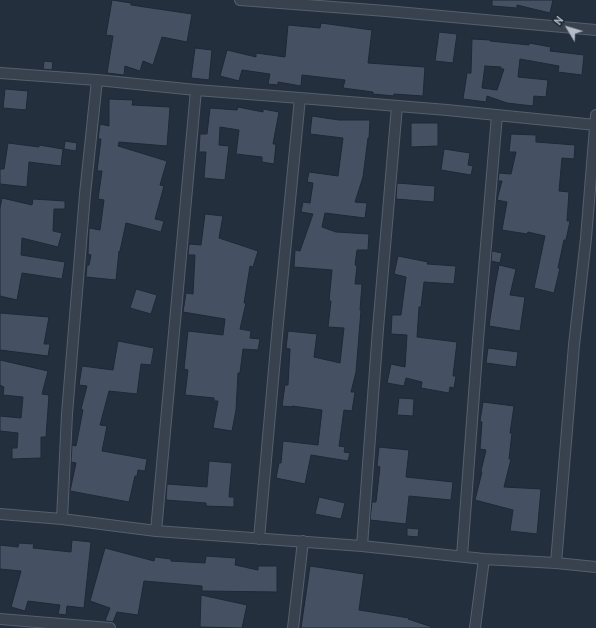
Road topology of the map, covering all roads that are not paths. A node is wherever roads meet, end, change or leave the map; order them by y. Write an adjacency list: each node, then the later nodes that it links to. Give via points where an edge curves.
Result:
1 (240, 0): 2 (street, via 386,10)
2 (596, 30)
3 (0, 73): 4 (street)
4 (97, 80): 5 (street); 11 (street, via 76,296)
5 (196, 90): 6 (street); 12 (street)
6 (300, 98): 7 (street); 13 (street)
7 (397, 106): 8 (street); 15 (street)
8 (497, 115): 9 (street); 16 (street)
9 (596, 122): 18 (street)
10 (0, 514): 11 (street)
11 (62, 519): 12 (street)
12 (156, 531): 13 (street)
13 (259, 539): 14 (street)
14 (303, 542): 15 (street); 22 (street)
15 (362, 546): 16 (street)
16 (462, 556): 17 (street)
17 (484, 559): 18 (street); 23 (street)
18 (556, 563): 19 (street)
19 (596, 567)
20 (0, 619): 21 (street)
21 (110, 628)
22 (293, 628)
23 (475, 628)

